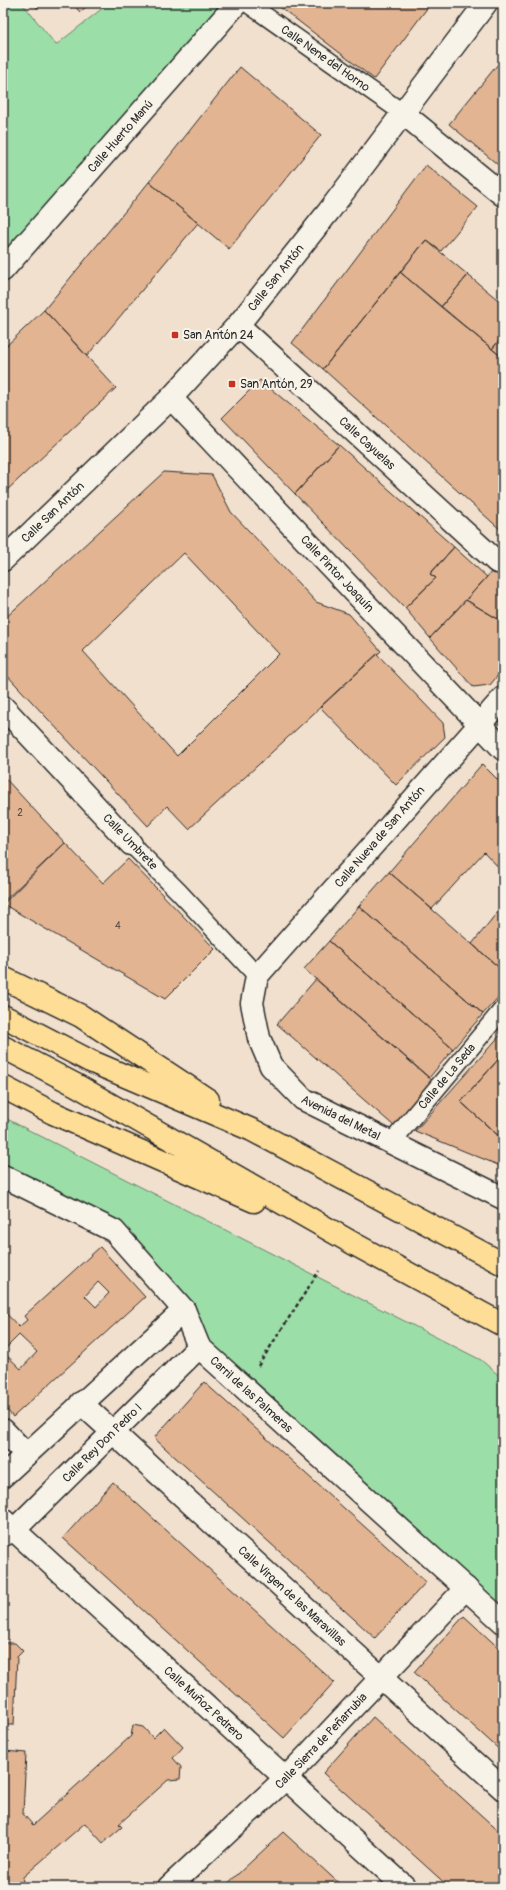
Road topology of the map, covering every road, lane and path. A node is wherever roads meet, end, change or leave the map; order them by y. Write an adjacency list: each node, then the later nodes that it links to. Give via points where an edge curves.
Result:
1 (237, 3): 6 (street, Calle Huerto Manú)
2 (247, 3): 4 (street, Calle Nene del Horno)
3 (486, 3): 4 (street, Calle San Antón)
4 (403, 113): 5 (street); 7 (street, Calle San Antón)
5 (503, 196)
6 (3, 270)
7 (238, 325): 8 (street, Calle San Antón); 10 (street, Calle Cayuelas)
8 (171, 398): 9 (street, Calle San Antón); 13 (street, Calle Pintor Joaquín)
9 (3, 560)
10 (497, 562)
11 (503, 698): 13 (street, Calle Nueva de San Antón)
12 (3, 707): 15 (street, Calle Umbrete)
13 (480, 725): 14 (street, Calle Pintor Joaquín); 16 (street, Calle Nueva de San Antón)
14 (503, 749)
15 (131, 844): 16 (street, Calle Umbrete)
16 (257, 976): 23 (street, Avenida del Metal, via 252,1003 260,1038 271,1066 303,1098)
17 (3, 978): 22 (highway, via 81,1016)
18 (503, 1009): 23 (street, Calle de La Seda)
19 (3, 1016): 22 (highway, via 90,1061)
20 (3, 1047): 26 (highway, via 76,1085)
21 (3, 1087): 26 (highway, via 53,1113)
22 (252, 1130): 27 (highway)
23 (391, 1143): 25 (street, Avenida del Metal)
24 (3, 1176): 29 (street, Carril de las Palmeras, via 114,1231)
25 (503, 1198)
26 (356, 1245): 30 (highway)
27 (503, 1264)
28 (319, 1271): 32 (path)
29 (184, 1310): 31 (street, Carril de las Palmeras); 33 (street)
30 (503, 1325)
31 (199, 1347): 32 (street, Carril de las Palmeras); 35 (street, Calle Rey Don Pedro I)
32 (244, 1387): 39 (street, Carril de las Palmeras)
33 (81, 1403): 35 (street, Calle Virgen de las Maravillas); 36 (street)
34 (3, 1430): 36 (street)
35 (113, 1433): 38 (street, Calle Rey Don Pedro I); 41 (street, Calle Virgen de las Maravillas)
36 (26, 1454): 37 (street)
37 (3, 1476)
38 (7, 1528): 42 (street, Calle Muñoz Pedrero)
39 (466, 1588): 40 (street, Carril de las Palmeras); 41 (street, Calle Sierra de Peñarrubia)
40 (503, 1622)
41 (381, 1678): 42 (street, Calle Sierra de Peñarrubia); 43 (street, Calle Virgen de las Maravillas)
42 (286, 1778): 44 (street, Calle Sierra de Peñarrubia); 45 (street, Calle Muñoz Pedrero)
43 (503, 1789)
44 (169, 1887)
45 (405, 1887)

